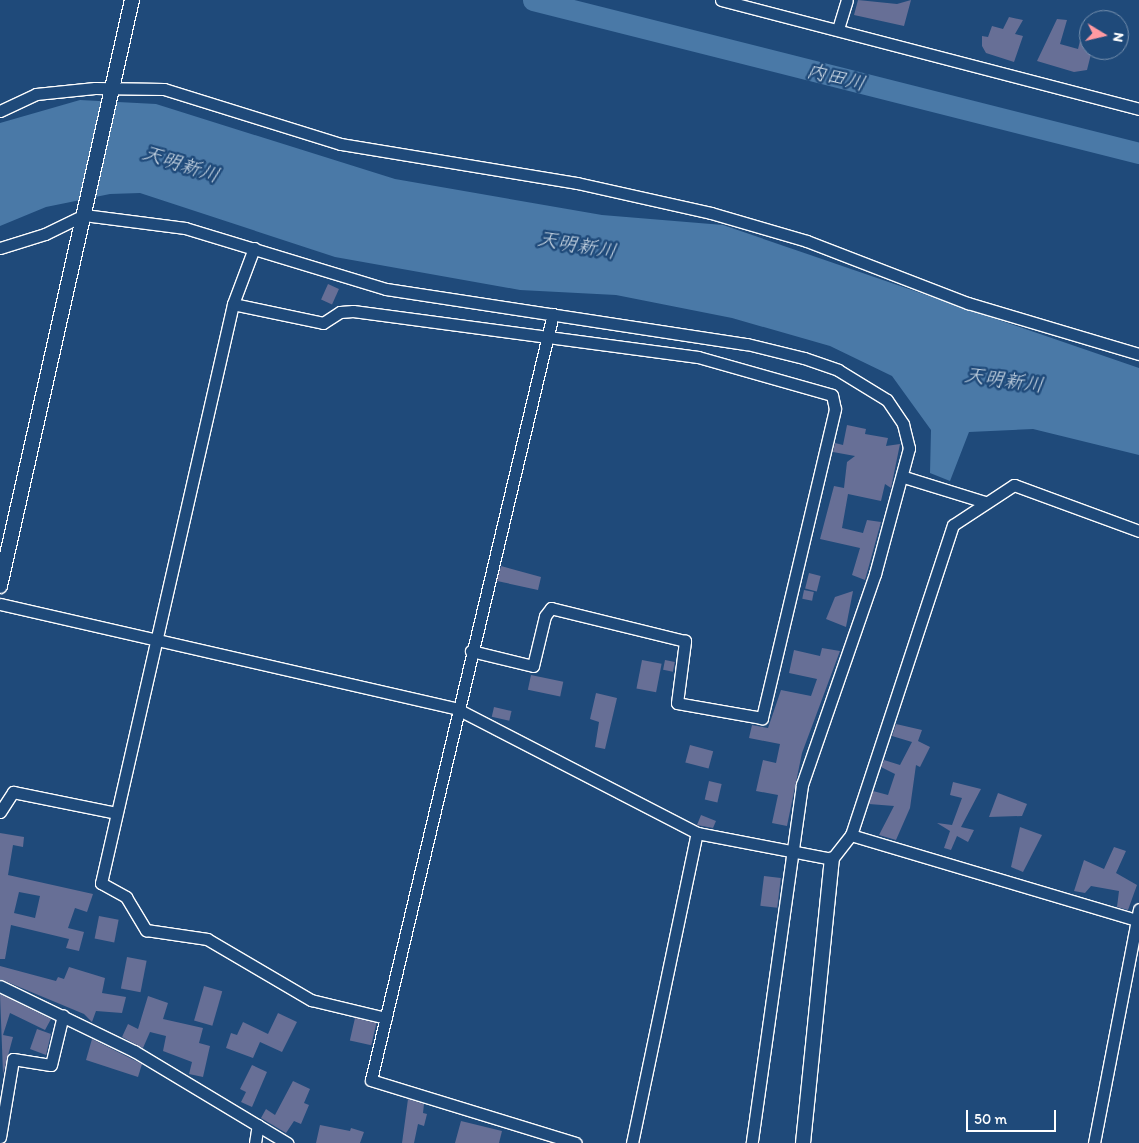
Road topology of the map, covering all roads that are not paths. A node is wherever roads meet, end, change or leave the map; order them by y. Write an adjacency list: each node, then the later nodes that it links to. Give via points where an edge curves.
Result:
1 (132, 0): 5 (street)
2 (721, 0): 4 (street)
3 (847, 0): 4 (street)
4 (838, 28): 6 (street)
5 (113, 87): 7 (street, via 36,94); 8 (street); 14 (street, via 164,89 341,144 577,183 711,213 807,241 968,303)
6 (1139, 109)
7 (0, 111)
8 (84, 215): 9 (street, via 45,234); 10 (street, via 185,228); 18 (street)
9 (0, 248)
10 (254, 248): 11 (street); 12 (street, via 386,289)
11 (233, 304): 13 (street, via 323,323 346,311); 20 (street)
12 (553, 314): 13 (street); 15 (street, via 747,344 838,370 887,400 903,424 909,448)
13 (544, 340): 21 (street); 21 (street, via 698,357 832,395 835,409 764,713 757,719 677,704 685,641 551,608 545,616 533,666)
14 (1139, 354)
15 (904, 477): 16 (street); 27 (street, via 818,747 802,785)
16 (985, 502): 17 (street, via 1007,487 1020,486); 26 (street, via 953,525)
17 (1139, 531)
18 (0, 586)
19 (0, 604): 20 (street)
20 (156, 641): 22 (street); 24 (street)
21 (470, 651): 22 (street)
22 (458, 709): 25 (street); 32 (street)
23 (0, 812): 24 (street, via 16,792)
24 (116, 813): 32 (street, via 100,883 126,897 141,927 206,939 311,1000)
25 (698, 833): 27 (street); 38 (street)
26 (852, 835): 28 (street); 29 (street)
27 (793, 854): 28 (street); 39 (street)
28 (832, 859): 40 (street)
29 (1138, 917): 41 (street)
30 (0, 986): 31 (street)
31 (63, 1015): 33 (street); 34 (street, via 51,1065 13,1060)
32 (386, 1018): 37 (street, via 371,1080)
33 (258, 1125): 35 (street); 36 (street)
34 (0, 1138)
35 (255, 1143)
36 (287, 1143)
37 (576, 1143)
38 (632, 1143)
39 (752, 1143)
40 (803, 1143)
41 (1094, 1143)

